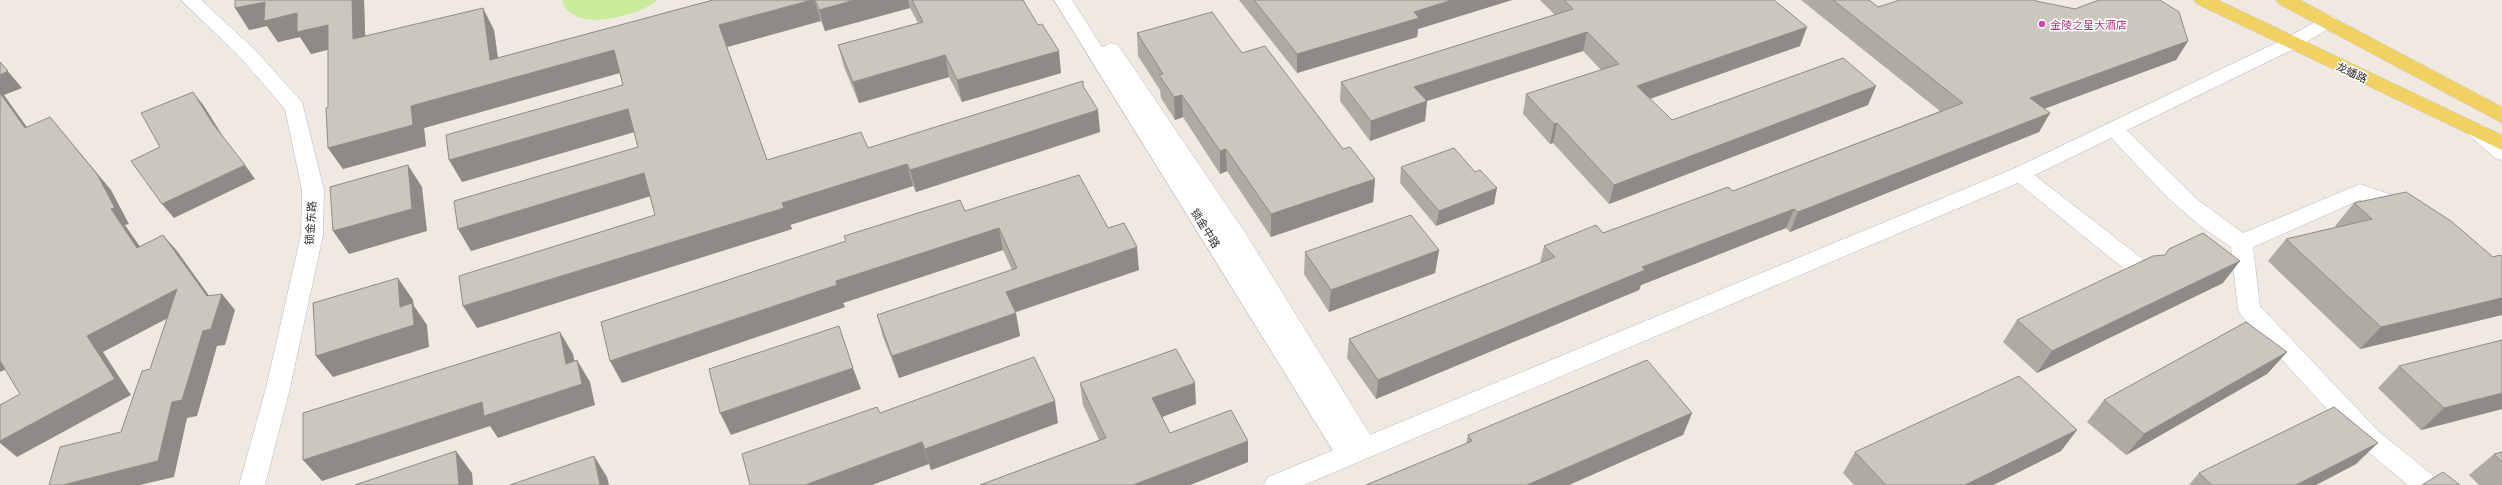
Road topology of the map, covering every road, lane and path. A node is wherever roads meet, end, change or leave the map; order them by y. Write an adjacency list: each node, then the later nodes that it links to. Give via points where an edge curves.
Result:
1 (190, 0): 18 (street, 锁金东路, via 248,54 295,107 313,190 312,235 278,388)
2 (1063, 0): 17 (street, 锁金中路)
3 (1078, 0): 17 (street, 锁金中路, via 1238,240)
4 (2203, 0): 7 (main road, 龙蟠路)
5 (2285, 0): 6 (main road)
6 (2328, 21): 7 (street); 8 (main road)
7 (2291, 43): 9 (street); 10 (main road, 龙蟠路)
8 (2498, 113)
9 (2113, 129): 13 (street); 15 (street, via 2152,169 2218,229)
10 (2476, 130): 11 (main road, 龙蟠路); 12 (street)
11 (2502, 143)
12 (2502, 153)
13 (2020, 174): 16 (street); 17 (street)
14 (2420, 224): 15 (street, via 2389,203 2360,192)
15 (2242, 243): 20 (street, via 2249,309 2369,438)
16 (2141, 270)
17 (1357, 452): 19 (street)
18 (252, 485)
19 (1277, 485)
20 (2426, 485)

